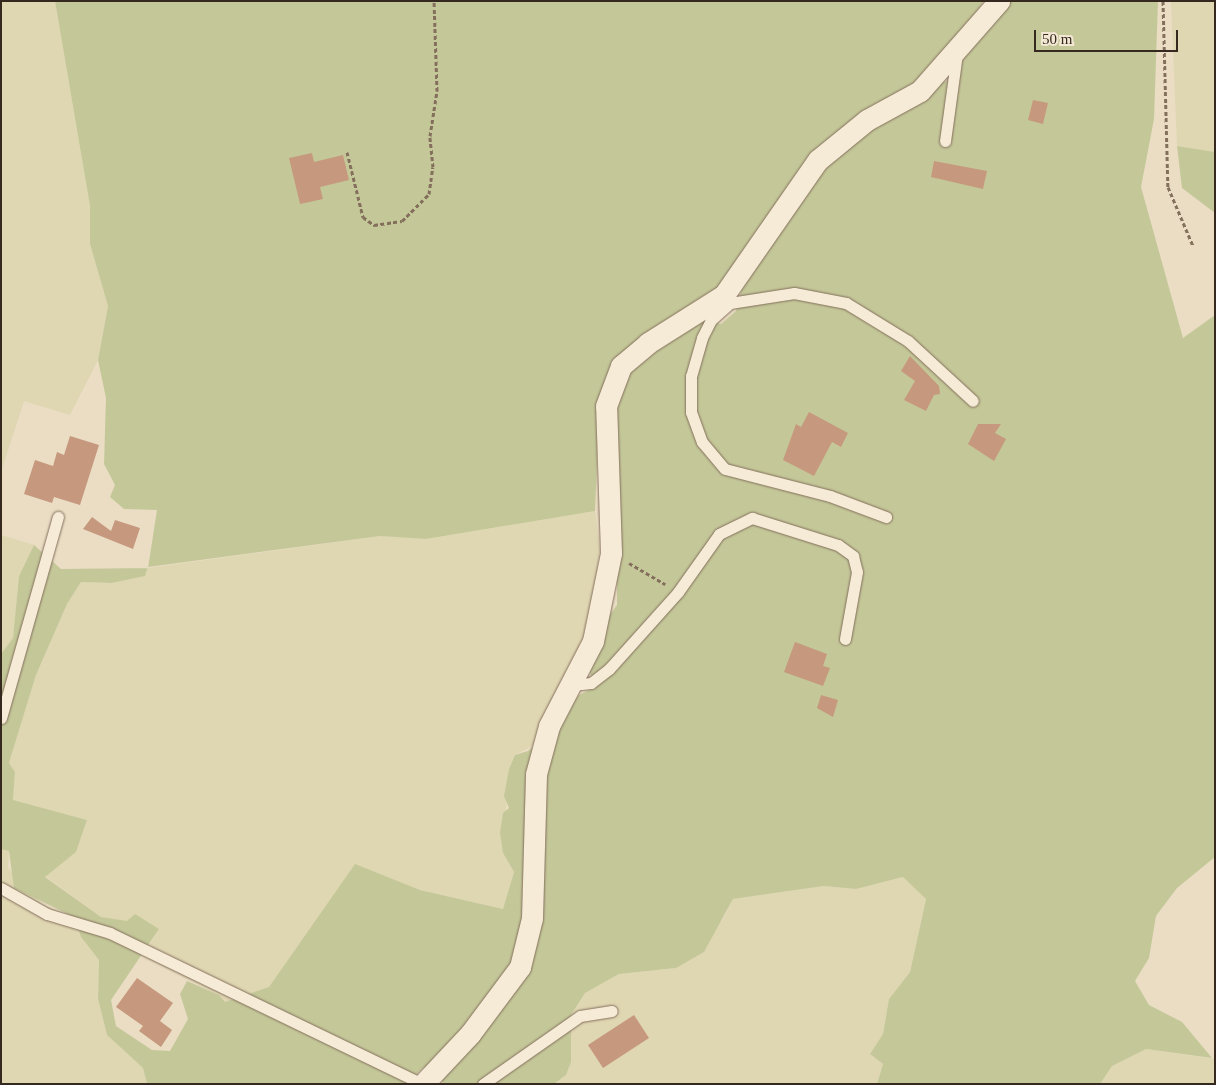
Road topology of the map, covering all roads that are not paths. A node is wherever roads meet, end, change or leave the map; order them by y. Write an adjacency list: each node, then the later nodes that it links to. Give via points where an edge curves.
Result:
1 (999, 1): 2 (street)
2 (958, 51): 3 (lane); 4 (street, via 920,91 867,120 818,160)
3 (945, 141)
4 (727, 300): 5 (lane, via 794,293 846,303 908,341); 7 (lane, via 711,320 691,376 691,412 702,442 725,469 830,496); 9 (street, via 648,343 621,366 606,406 611,553 593,641)
5 (973, 401)
6 (58, 517): 10 (lane)
7 (886, 517)
8 (845, 639): 9 (lane, via 857,572 853,556 838,545 772,522 736,522 719,534 678,592 609,669 591,683)
9 (572, 685): 13 (street, via 549,726 536,774 532,918 520,967 470,1034)
10 (1, 718)
11 (1, 888): 13 (lane, via 47,914 110,932)
12 (612, 1010): 14 (lane, via 580,1016)
13 (422, 1084)
14 (483, 1084)

